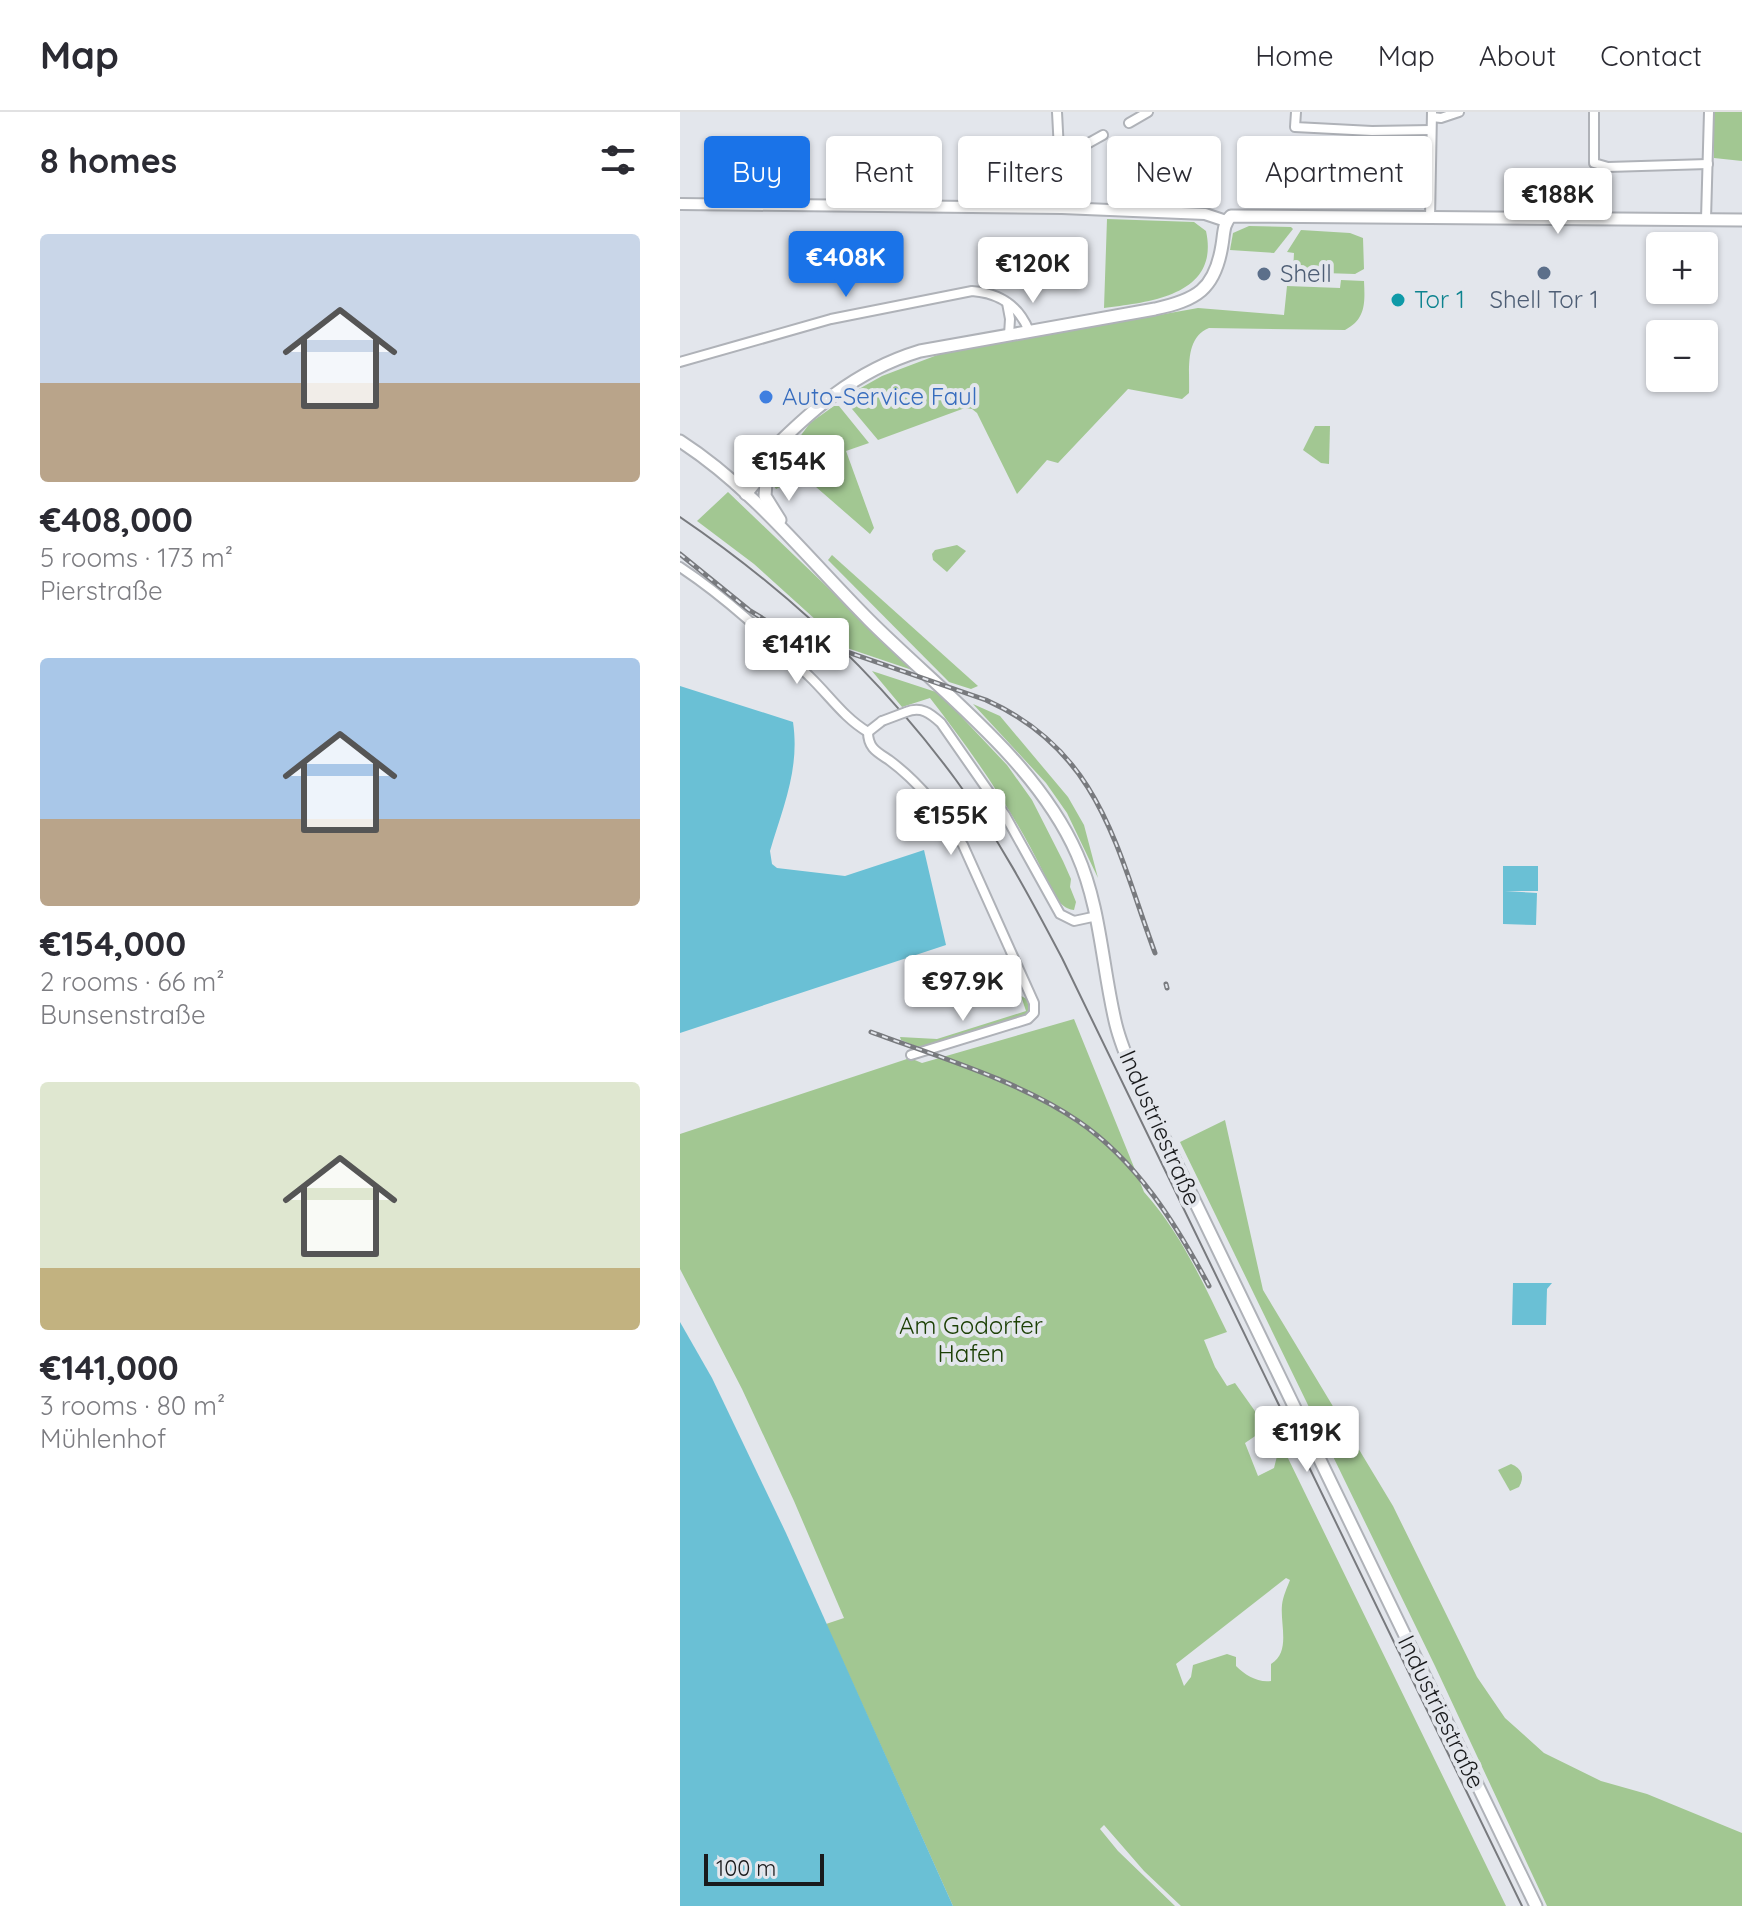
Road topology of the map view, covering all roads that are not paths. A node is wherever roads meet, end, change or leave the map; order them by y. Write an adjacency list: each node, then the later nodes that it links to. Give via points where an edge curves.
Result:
1 (1057, 112): 11 (street)
2 (1148, 112): 8 (street)
3 (1296, 112): 9 (street, via 1295,127)
4 (1459, 112): 7 (street, via 1441,118)
5 (1594, 112): 13 (street, via 1594,163)
6 (1709, 112): 13 (street)
7 (1432, 114): 9 (street)
8 (1129, 123)
9 (1431, 130): 17 (street)
10 (1103, 135): 12 (street)
11 (1059, 136)
12 (1091, 142)
13 (1708, 164): 18 (street)
14 (680, 204): 15 (street)
15 (958, 207)
16 (1062, 208): 20 (street, via 1205,214)
17 (1430, 219): 18 (main road); 20 (main road, via 1239,215)
18 (1706, 219): 19 (main road)
19 (1742, 220)
20 (1226, 221): 22 (main road, via 1215,272 1185,303)
21 (1007, 302): 22 (street); 23 (street); 24 (street, via 972,291 890,306)
22 (1029, 331): 23 (main road)
23 (1009, 335): 25 (main road, via 891,360 833,394)
24 (680, 362)
25 (793, 432): 27 (main road); 28 (main road)
26 (680, 441): 28 (main road, Industriestraße)
27 (767, 468): 29 (main road); 30 (main road, via 766,502)
28 (736, 484): 29 (main road, Industriestraße)
29 (746, 494): 30 (main road, Industriestraße)
30 (793, 541): 33 (main road, Industriestraße, via 1037,787 1076,851)
31 (680, 567): 32 (street, via 768,638)
32 (868, 732): 33 (street, bridge, via 906,712 927,711 1005,815 1060,914 1074,921); 34 (street, via 873,749 930,796 951,825 1035,1008 1020,1022)
33 (1097, 916): 35 (main road, Industriestraße, via 1116,1026 1137,1082)
34 (911, 1055)
35 (1536, 1906)

